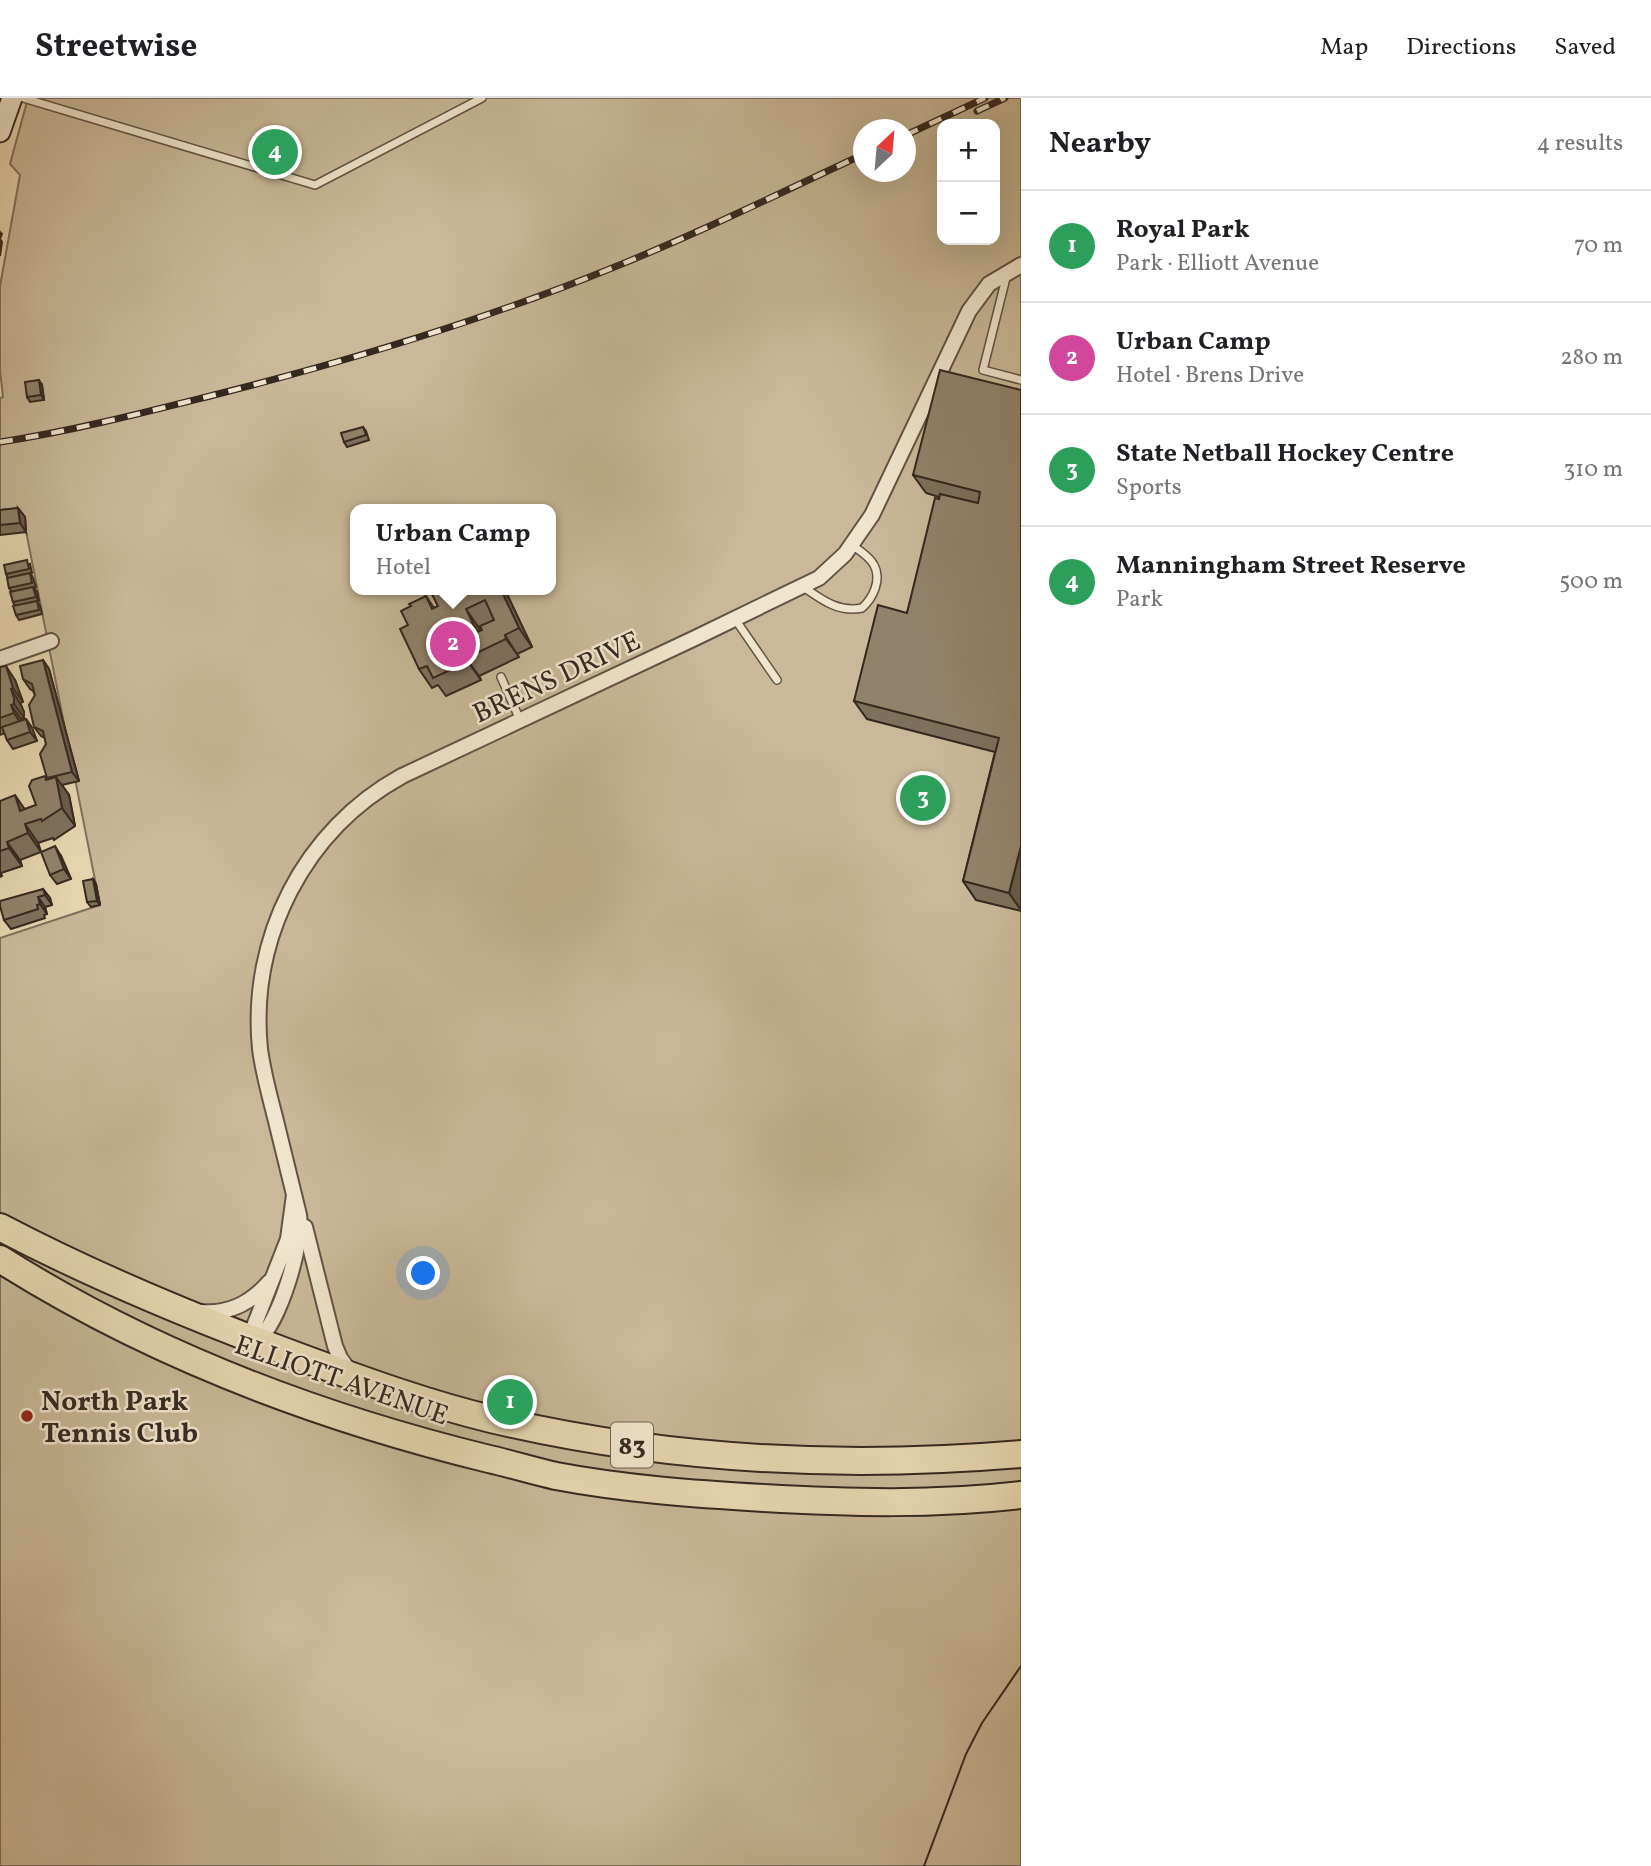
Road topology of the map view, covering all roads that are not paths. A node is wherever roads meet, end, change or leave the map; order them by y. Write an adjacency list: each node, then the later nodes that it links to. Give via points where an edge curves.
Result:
1 (12, 98): 4 (street)
2 (23, 98): 3 (lane, via 315,185)
3 (482, 98)
4 (0, 132)
5 (1021, 265): 6 (street, BRENS DRIVE)
6 (1007, 273): 7 (lane, via 983,370); 8 (street, BRENS DRIVE, via 989,284 969,311 900,460)
7 (1021, 380)
8 (852, 544): 9 (street, BRENS DRIVE, via 819,578); 9 (lane, via 874,564 878,579 862,608 831,605)
9 (802, 586): 10 (street, BRENS DRIVE)
10 (735, 618): 14 (lane); 15 (street, BRENS DRIVE)
11 (51, 641): 12 (street)
12 (0, 659)
13 (502, 677): 15 (lane)
14 (777, 680)
15 (520, 720): 16 (street, BRENS DRIVE, via 402,776 360,804 312,856 281,910 263,972 260,1045)
16 (295, 1199): 19 (street, BRENS DRIVE, via 288,1239); 21 (street, BRENS DRIVE, via 301,1228 297,1253 267,1331); 22 (street, via 335,1346)
17 (0, 1227): 20 (highway, ELLIOTT AVENUE / 83)
18 (0, 1259): 23 (highway, ELLIOTT AVENUE / 83, via 132,1334)
19 (275, 1273): 20 (street, via 250,1300 221,1312 192,1311); 21 (street, BRENS DRIVE, via 254,1326)
20 (144, 1294): 21 (highway, ELLIOTT AVENUE / 83)
21 (257, 1341): 22 (highway, ELLIOTT AVENUE / 83); 23 (highway)
22 (355, 1377): 24 (highway, ELLIOTT AVENUE / 83, via 490,1419 654,1448 819,1461 935,1461)
23 (239, 1380): 25 (highway, ELLIOTT AVENUE / 83, via 408,1439 556,1476 622,1486 821,1502)
24 (1021, 1454)
25 (1021, 1495)

